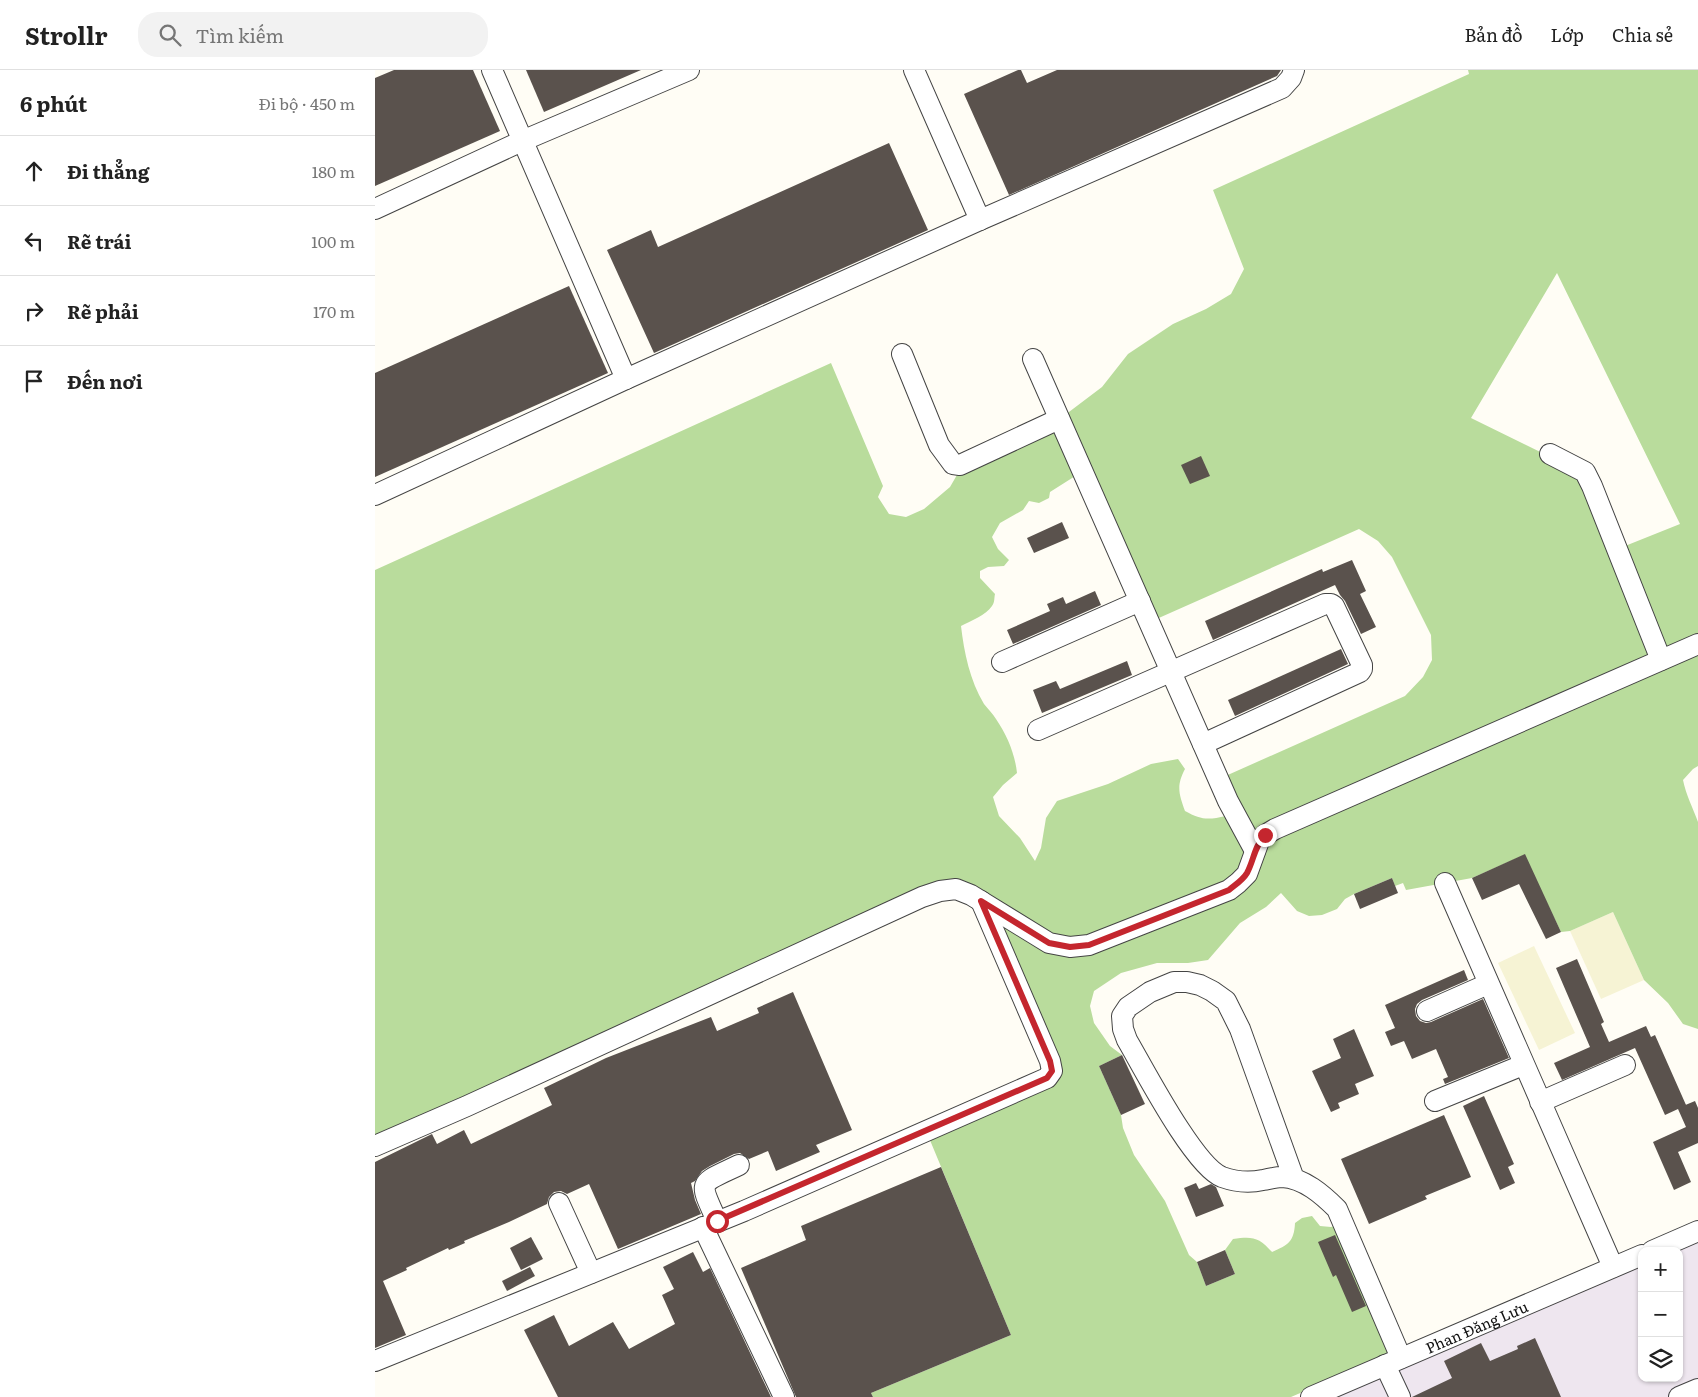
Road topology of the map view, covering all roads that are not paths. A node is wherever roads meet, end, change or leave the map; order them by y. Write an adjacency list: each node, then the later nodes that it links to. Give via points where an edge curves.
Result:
1 (492, 70): 5 (street)
2 (689, 70): 5 (street)
3 (914, 70): 7 (street)
4 (1294, 70): 7 (street, via 1282,88)
5 (522, 141): 6 (street); 10 (street)
6 (375, 208)
7 (980, 220): 10 (street)
8 (902, 354): 11 (street, via 939,445 953,464 960,465)
9 (1033, 359): 11 (street)
10 (626, 379): 13 (street)
11 (1059, 419): 14 (street)
12 (1550, 454): 16 (street, via 1585,472)
13 (375, 495)
14 (1140, 601): 17 (street); 18 (street)
15 (1698, 644): 16 (street)
16 (1661, 660): 21 (street, via 1275,829 1265,835)
17 (1002, 662)
18 (1171, 671): 19 (street); 20 (street); 20 (street, via 1325,604 1334,606 1361,665 1360,672)
19 (1038, 730)
20 (1203, 744): 21 (street, via 1238,822)
21 (1255, 851): 23 (street, via 1247,874 1229,890 1089,945 1070,947 1049,943)
22 (1445, 883): 24 (street)
23 (981, 901): 30 (street, via 956,889 922,897); 34 (street, via 1050,1061 1052,1071 1047,1078)
24 (1489, 984): 25 (street); 26 (street)
25 (1427, 1011)
26 (1523, 1065): 28 (street); 29 (street)
27 (1625, 1065): 29 (street)
28 (1435, 1101)
29 (1540, 1102): 38 (street)
30 (375, 1146)
31 (739, 1165): 34 (street, via 705,1184 703,1191)
32 (1293, 1179): 32 (street, via 1234,1181 1220,1176 1203,1162 1171,1116 1127,1040 1122,1016 1128,1007 1150,992 1174,982 1200,986 1225,1001 1240,1029); 41 (street, via 1323,1195 1337,1209)
33 (559, 1203): 39 (street)
34 (710, 1224): 39 (street); 43 (street)
35 (1698, 1231): 36 (street)
36 (1661, 1247)
37 (1638, 1257): 38 (street, Phan Đăng Lưu)
38 (1613, 1268): 41 (street, Phan Đăng Lưu)
39 (591, 1273): 40 (street)
40 (375, 1361)
41 (1393, 1361): 44 (street, Phan Đăng Lưu); 45 (street)
42 (1698, 1389): 46 (street)
43 (784, 1397)
44 (1311, 1397)
45 (1400, 1397)
46 (1679, 1397)

